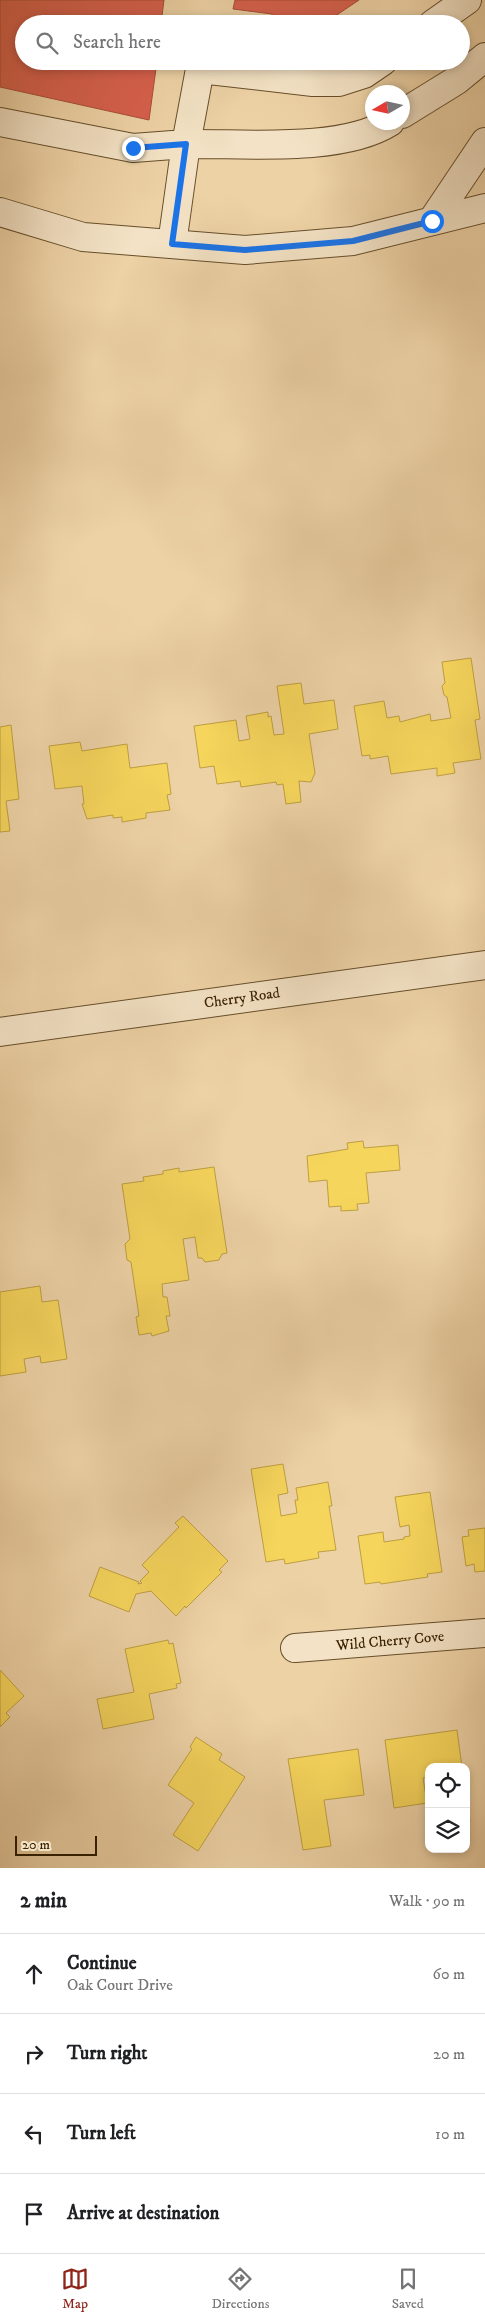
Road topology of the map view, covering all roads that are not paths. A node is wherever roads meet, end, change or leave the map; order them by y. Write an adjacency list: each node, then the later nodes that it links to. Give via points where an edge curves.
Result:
1 (467, 0): 2 (street)
2 (446, 15)
3 (485, 57): 4 (street)
4 (470, 69)
5 (200, 70): 13 (street)
6 (209, 70): 7 (street, via 339,82)
7 (370, 70)
8 (469, 70): 9 (street)
9 (410, 109)
10 (0, 122): 13 (street, via 133,148)
11 (377, 130): 13 (street, via 324,143)
12 (485, 142): 16 (street)
13 (186, 144): 17 (street)
14 (485, 208): 16 (street)
15 (0, 212): 17 (street, via 83,238)
16 (432, 221): 17 (street, via 353,241 245,250)
17 (172, 244)
18 (485, 965): 19 (street, Cherry Road)
19 (0, 1032)
20 (485, 1633): 21 (street, Wild Cherry Cove)
21 (295, 1648)

